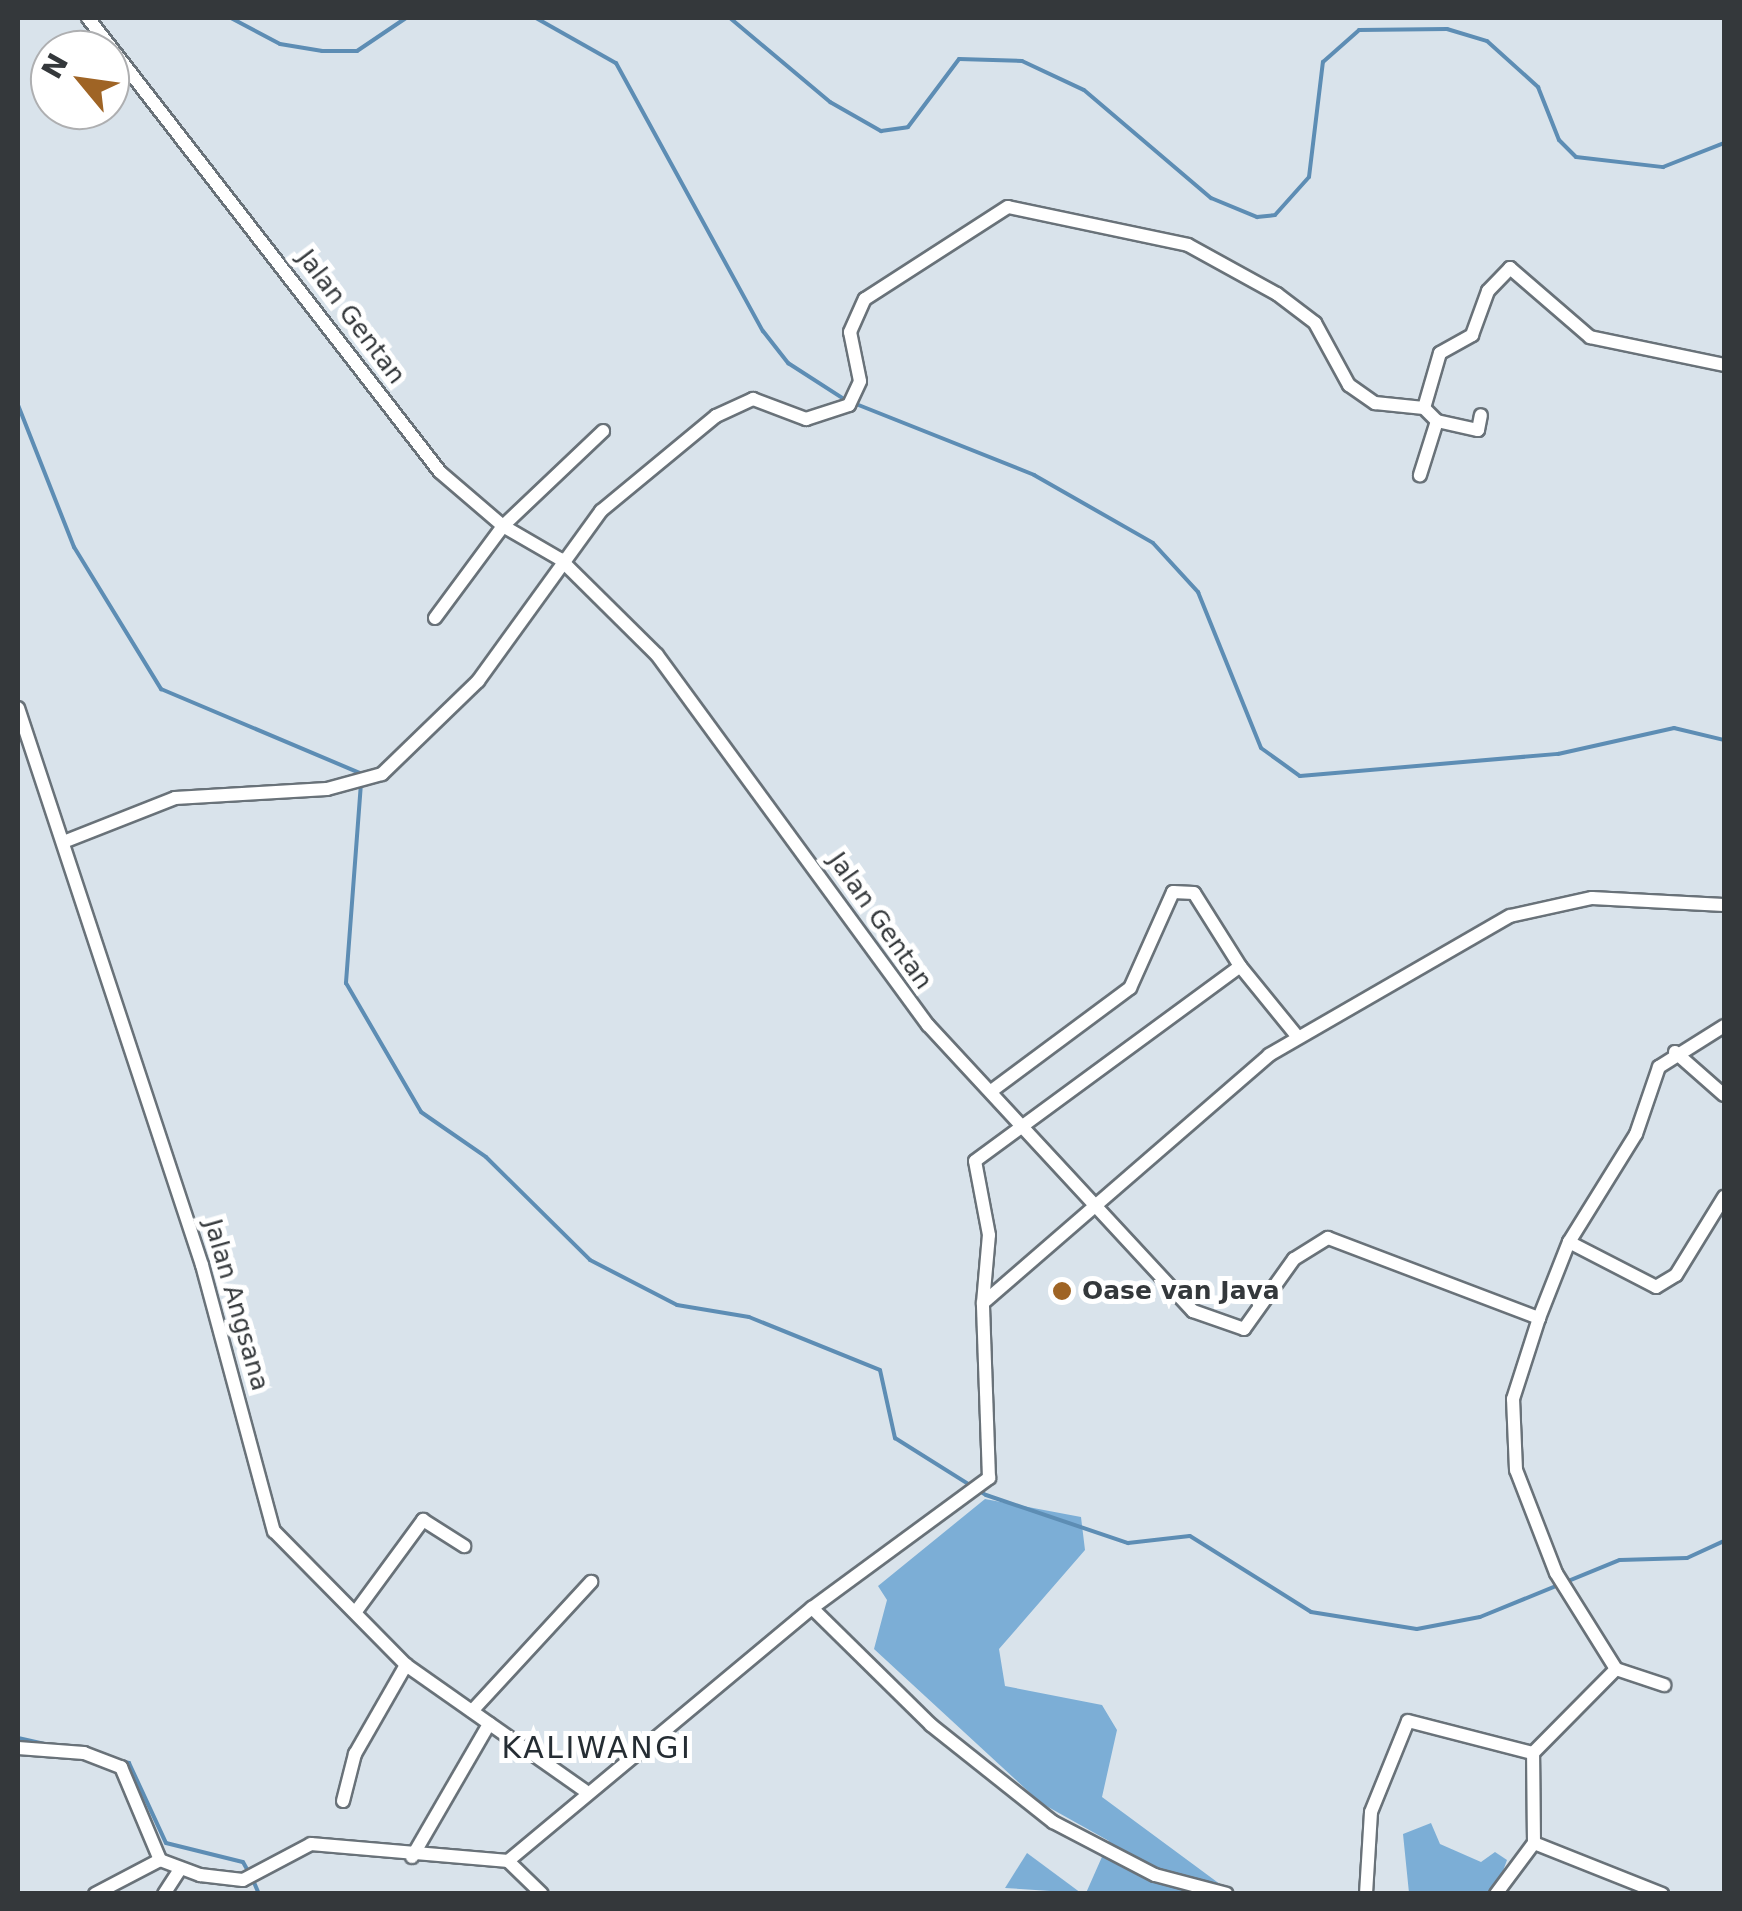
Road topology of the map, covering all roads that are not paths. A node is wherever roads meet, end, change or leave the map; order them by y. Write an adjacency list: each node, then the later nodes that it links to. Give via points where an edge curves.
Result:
1 (88, 18): 8 (street, Jalan Gentan, via 440,472)
2 (1724, 365): 3 (street, via 1590,336 1510,268 1488,291 1472,335 1440,353)
3 (1424, 408): 5 (street); 9 (street, via 1375,404 1348,385 1316,322 1216,258 1018,206 865,299 850,332 853,399 806,420 754,399 716,416 601,511)
4 (1481, 415): 5 (street, via 1478,430)
5 (1437, 421): 7 (street)
6 (603, 431): 8 (street)
7 (1420, 475)
8 (503, 526): 9 (street, Jalan Gentan); 10 (street)
9 (560, 559): 12 (street, via 478,682 414,752 362,782 175,798); 18 (street, Jalan Gentan, via 657,654 752,774 871,952)
10 (435, 618)
11 (18, 708): 12 (street, Jalan Angsana)
12 (66, 841): 29 (street, Jalan Angsana, via 202,1265 274,1532)
13 (1724, 905): 16 (street, via 1592,898 1510,916)
14 (1240, 966): 16 (street); 18 (street, via 1194,894 1173,892 1130,988); 20 (street)
15 (1724, 1026): 17 (street)
16 (1296, 1034): 22 (street)
17 (1675, 1052): 19 (street); 23 (street, via 1651,1078 1636,1134)
18 (994, 1089): 20 (street, Jalan Gentan)
19 (1724, 1096)
20 (1023, 1124): 22 (street, Jalan Gentan); 24 (street, via 971,1171 989,1235)
21 (1724, 1197): 23 (street, via 1676,1275 1656,1287)
22 (1089, 1208): 24 (street); 25 (street, Jalan Gentan, via 1193,1311 1228,1329 1263,1312 1294,1259 1328,1238)
23 (1569, 1242): 25 (street)
24 (983, 1303): 28 (street, via 979,1352 995,1468 971,1497)
25 (1539, 1318): 31 (street, via 1509,1435 1556,1572)
26 (464, 1546): 29 (street, via 423,1520)
27 (591, 1582): 33 (street)
28 (812, 1608): 37 (street); 47 (street, via 931,1725 1053,1822 1155,1874)
29 (357, 1610): 30 (street, Jalan Angsana)
30 (406, 1665): 33 (street, Jalan Angsana); 38 (street, via 355,1754)
31 (1616, 1669): 32 (street); 36 (street)
32 (1664, 1685)
33 (472, 1711): 34 (street, Jalan Angsana)
34 (489, 1724): 37 (street, Jalan Angsana); 40 (street)
35 (18, 1748): 41 (street, via 121,1767)
36 (1532, 1753): 39 (street); 48 (street, via 1408,1720 1371,1812)
37 (584, 1790): 42 (street)
38 (343, 1802)
39 (1534, 1844): 49 (street); 50 (street)
40 (412, 1857): 42 (street); 43 (street, via 311,1844 243,1880)
41 (160, 1860): 43 (street); 44 (street)
42 (508, 1861): 46 (street)
43 (180, 1869): 45 (street)
44 (95, 1894)
45 (164, 1894)
46 (542, 1894)
47 (1228, 1894)
48 (1366, 1894)
49 (1496, 1894)
50 (1662, 1894)

